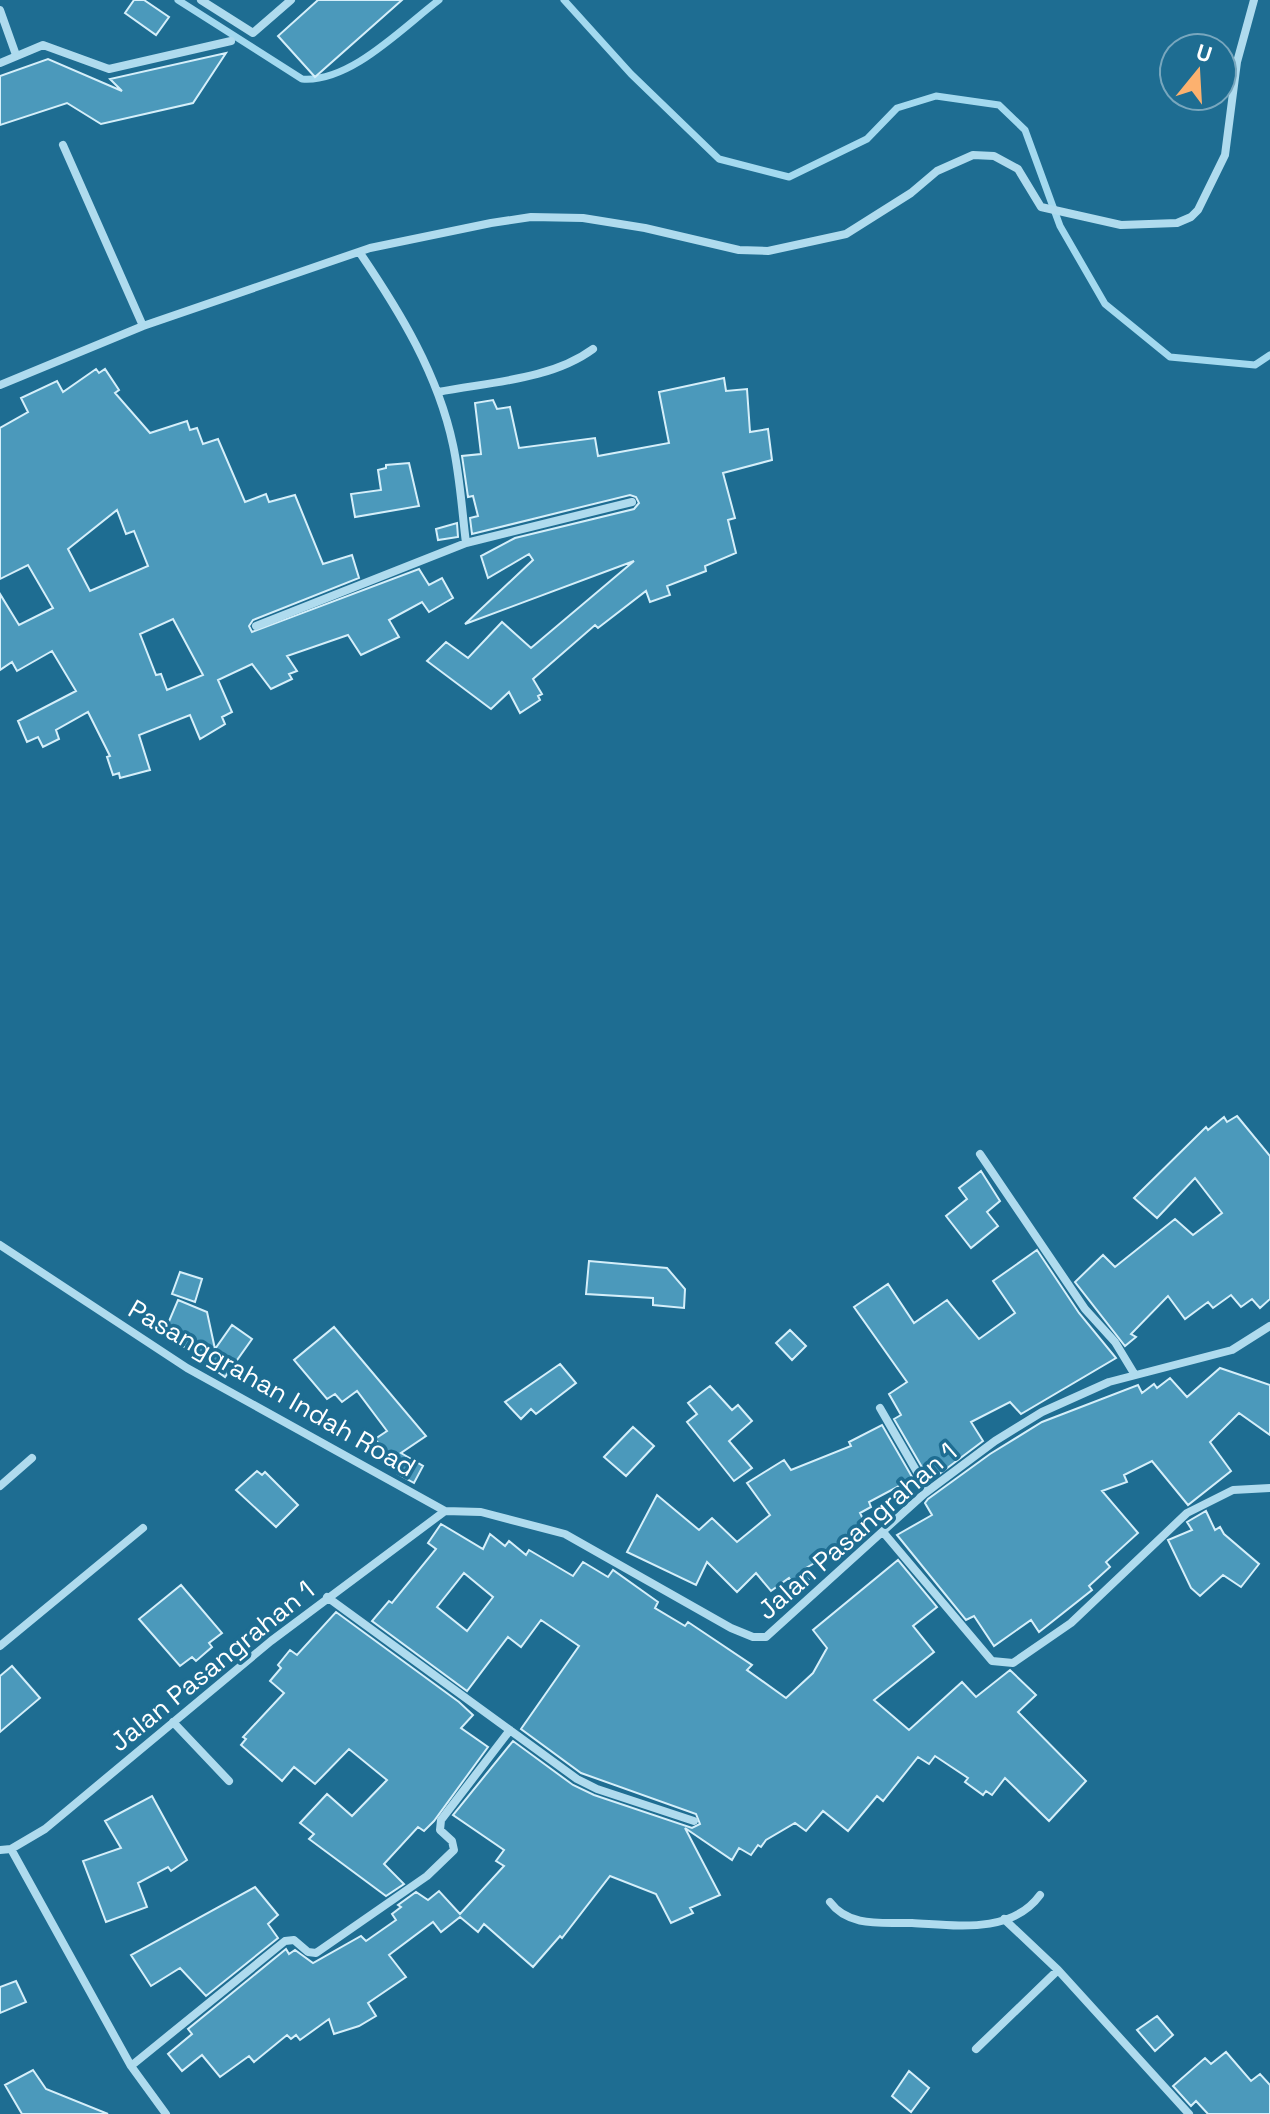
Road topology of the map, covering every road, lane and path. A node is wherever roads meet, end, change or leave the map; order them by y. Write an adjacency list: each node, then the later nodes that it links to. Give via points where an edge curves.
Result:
1 (201, 0): 2 (street, via 253,33)
2 (291, 0)
3 (1254, 0): 9 (street, via 1237,62 1225,155 1198,210 1177,223 1121,225 1041,207 1018,169 994,156 973,155 937,171 846,234 789,248 739,250 583,218 531,217)
4 (0, 10): 6 (street)
5 (231, 41): 6 (street, via 109,69 43,45)
6 (16, 55): 7 (street)
7 (0, 63)
8 (63, 145): 10 (street)
9 (360, 253): 10 (street); 13 (street, via 390,298)
10 (143, 326): 12 (street)
11 (593, 349): 13 (street, via 574,363 544,372)
12 (0, 385)
13 (438, 392): 15 (street, via 454,447)
14 (632, 502): 15 (street)
15 (466, 543): 16 (street)
16 (256, 626)
17 (980, 1154): 20 (street)
18 (0, 1245): 26 (street, Pasanggrahan Indah Road, via 187,1368)
19 (1270, 1326): 20 (street, Jalan Pasangrahan 1, via 1232,1350)
20 (1135, 1375): 25 (street, Jalan Pasangrahan 1, via 1042,1412)
21 (880, 1408): 25 (street)
22 (32, 1458): 23 (street)
23 (0, 1486)
24 (1270, 1488): 28 (street, via 1233,1490 1187,1513 1071,1623 1005,1665 992,1661)
25 (928, 1491): 28 (street, Jalan Pasangrahan 1)
26 (445, 1511): 28 (street, Jalan Pasangrahan 1, via 481,1512 565,1534 731,1628 759,1638 775,1631); 29 (street, Jalan Pasangrahan 1)
27 (143, 1528): 30 (street)
28 (883, 1532)
29 (327, 1597): 31 (street, Jalan Pasangrahan 1); 32 (street)
30 (0, 1646)
31 (173, 1722): 33 (street); 35 (street, Jalan Pasangrahan 1, via 45,1829)
32 (510, 1730): 34 (street, via 597,1789); 42 (street, via 441,1820 440,1830 454,1846 443,1862 316,1953 294,1940 285,1941)
33 (229, 1781)
34 (694, 1821)
35 (11, 1849): 36 (street); 42 (street)
36 (0, 1850)
37 (1040, 1895): 39 (street, via 1028,1908)
38 (830, 1902): 39 (street, via 852,1919 878,1923 955,1928)
39 (1004, 1919): 40 (street)
40 (1058, 1970): 41 (street); 44 (street)
41 (976, 2049)
42 (131, 2066): 43 (street)
43 (166, 2114)
44 (1189, 2114)

